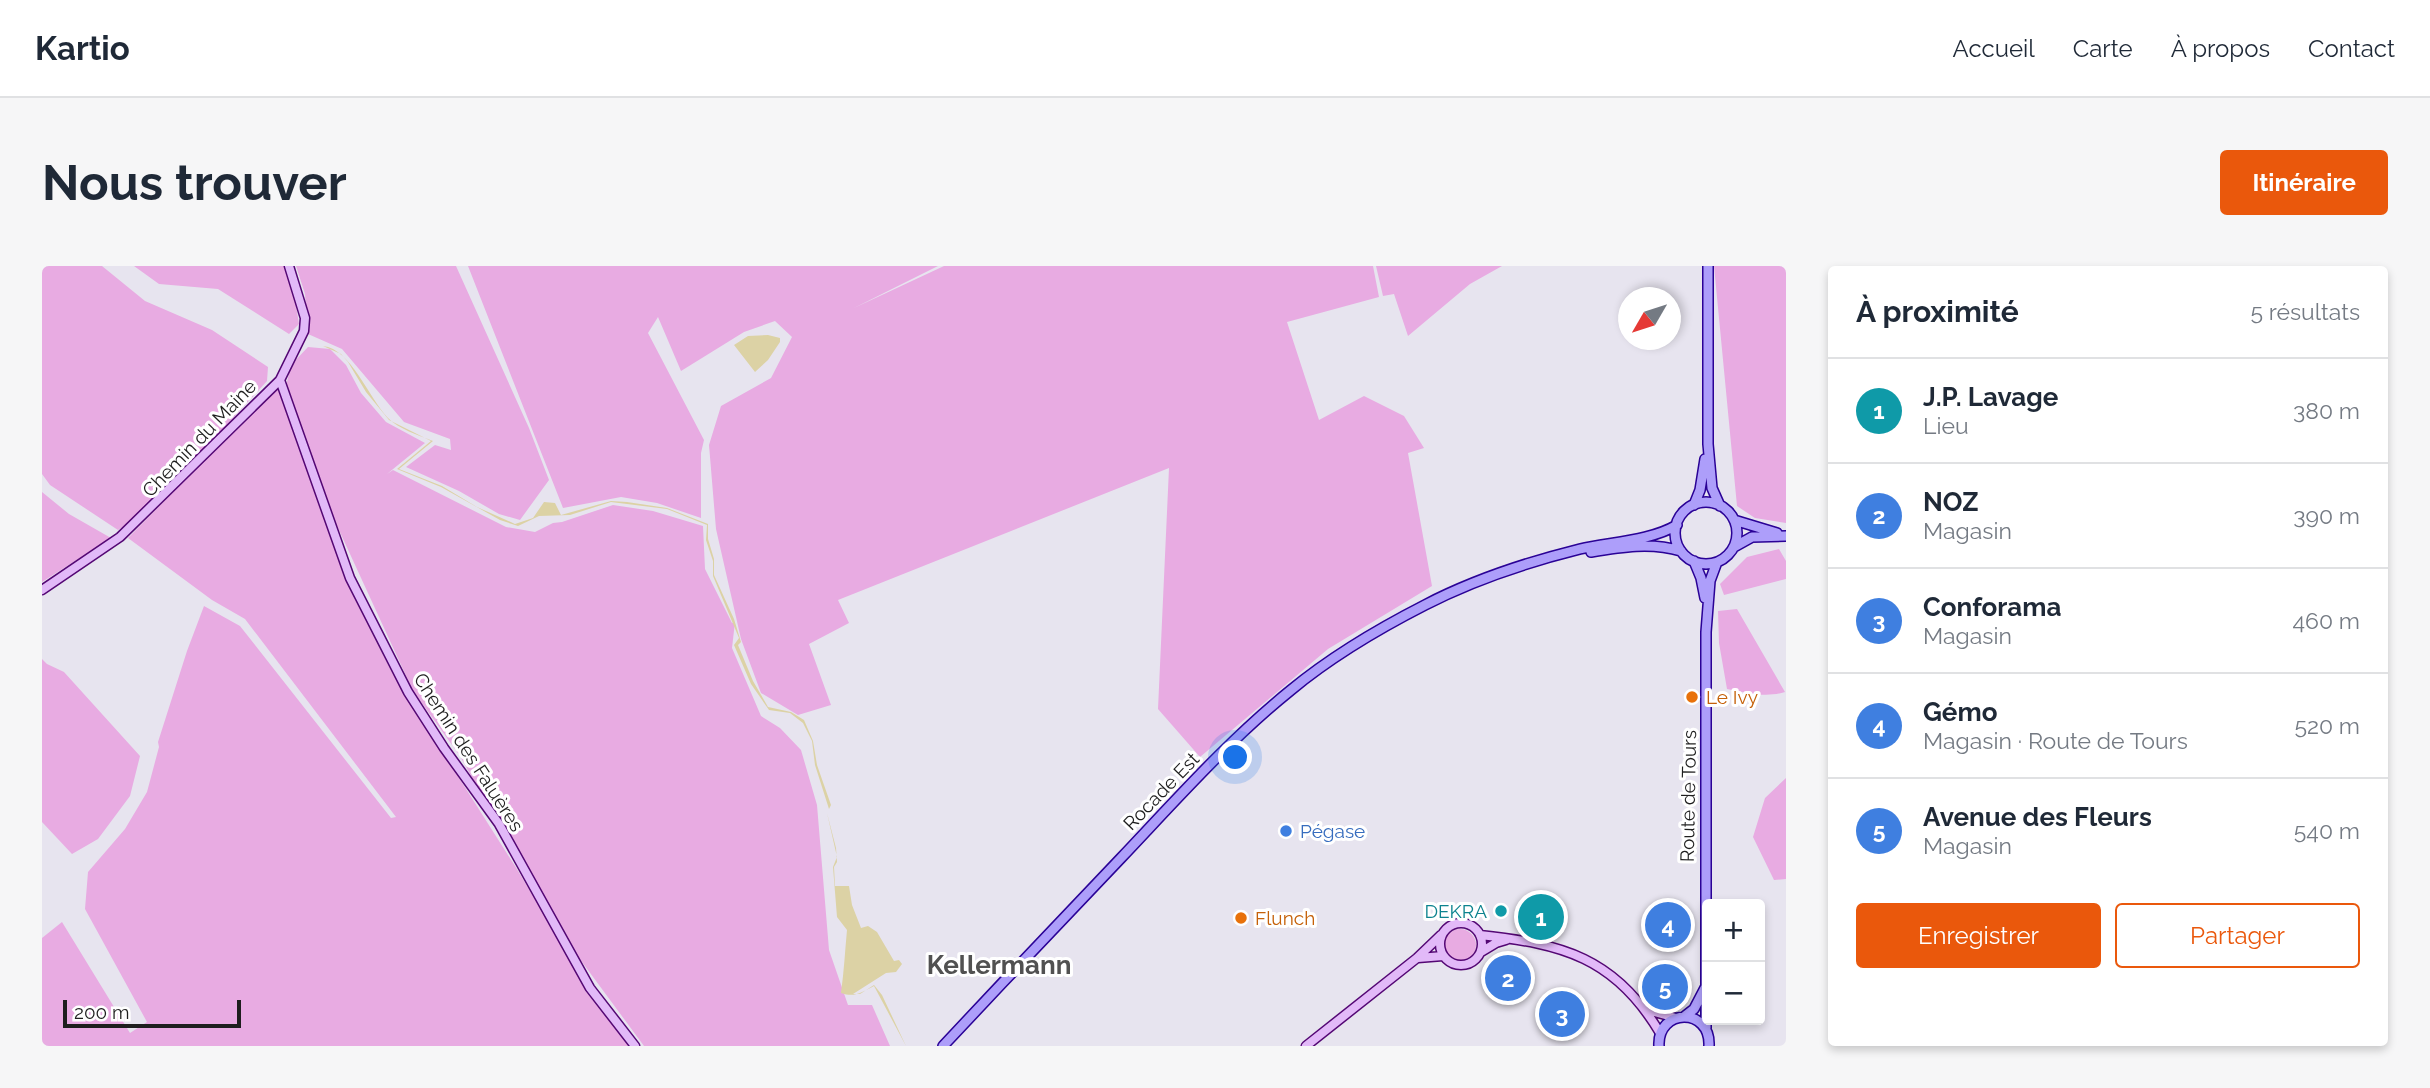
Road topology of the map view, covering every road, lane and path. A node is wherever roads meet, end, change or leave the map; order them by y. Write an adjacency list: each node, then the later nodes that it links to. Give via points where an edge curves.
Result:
1 (289, 266): 3 (street, Chemin du Maine, via 305,318 304,331)
2 (1708, 266): 4 (main road)
3 (280, 380): 15 (street, Chemin du Maine, via 136,522); 29 (street, Chemin des Faluères, via 350,578 408,692 504,832 590,988)
4 (1708, 444): 5 (main road); 6 (main road, via 1712,488)
5 (1694, 505): 6 (main road); 8 (main road)
6 (1720, 506): 7 (main road)
7 (1734, 520): 9 (main road); 10 (main road)
8 (1677, 525): 11 (main road); 12 (main road, Rocade Est, via 1659,534)
9 (1786, 535): 10 (main road, via 1752,537)
10 (1734, 548): 14 (main road)
11 (1681, 551): 12 (main road, Rocade Est, via 1640,545); 13 (main road)
12 (1555, 557): 30 (main road, Rocade Est, via 1429,603 1371,634 1293,688 1211,764)
13 (1694, 561): 14 (main road); 16 (main road, Route de Tours)
14 (1717, 562): 16 (main road, Route de Tours)
15 (42, 590)
16 (1707, 606): 23 (main road, Route de Tours)
17 (1480, 935): 18 (street, via 1461,923); 19 (street); 20 (street)
18 (1441, 936): 21 (street); 22 (street)
19 (1512, 939): 20 (street); 25 (street, via 1586,958)
20 (1480, 952): 21 (street, via 1474,961 1463,965)
21 (1443, 956): 22 (street)
22 (1417, 958): 31 (street)
23 (1706, 962)
24 (1702, 994): 26 (main road, via 1694,1009)
25 (1639, 1003): 26 (street, via 1651,1011); 28 (street)
26 (1681, 1017): 27 (main road); 28 (main road, via 1669,1021)
27 (1706, 1028): 33 (main road, Route de Tours)
28 (1660, 1033): 32 (main road)
29 (635, 1046)
30 (943, 1046)
31 (1306, 1046)
32 (1659, 1046)
33 (1709, 1046)

